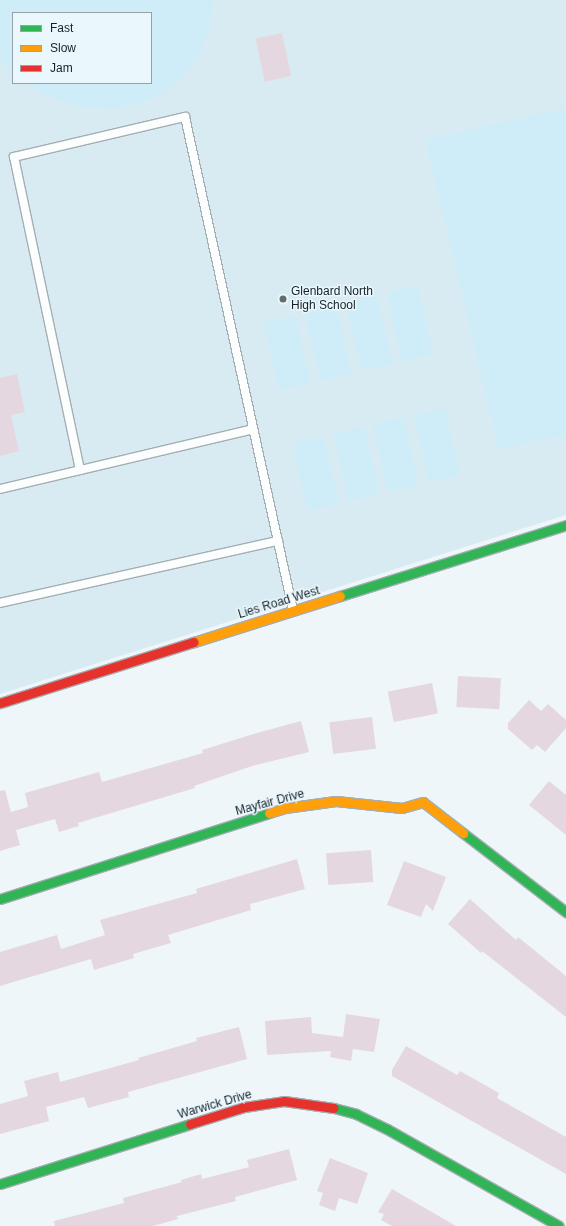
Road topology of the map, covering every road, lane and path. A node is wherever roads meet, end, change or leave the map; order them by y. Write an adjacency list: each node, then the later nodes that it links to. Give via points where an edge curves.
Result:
1 (253, 429): 2 (lane); 2 (lane, via 185,117 14,157); 5 (lane)
2 (80, 470): 3 (lane)
3 (0, 489)
4 (566, 525): 7 (street, Lies Road West)
5 (278, 541): 6 (lane); 7 (lane)
6 (0, 603)
7 (293, 611): 8 (street, Lies Road West)
8 (0, 703)
9 (0, 899): 10 (street, Mayfair Drive, via 284,808 336,801 402,808 423,802)
10 (566, 912)
11 (0, 1184): 12 (street, Warwick Drive, via 244,1107 284,1100 325,1105 356,1114 387,1128)
12 (559, 1226)

